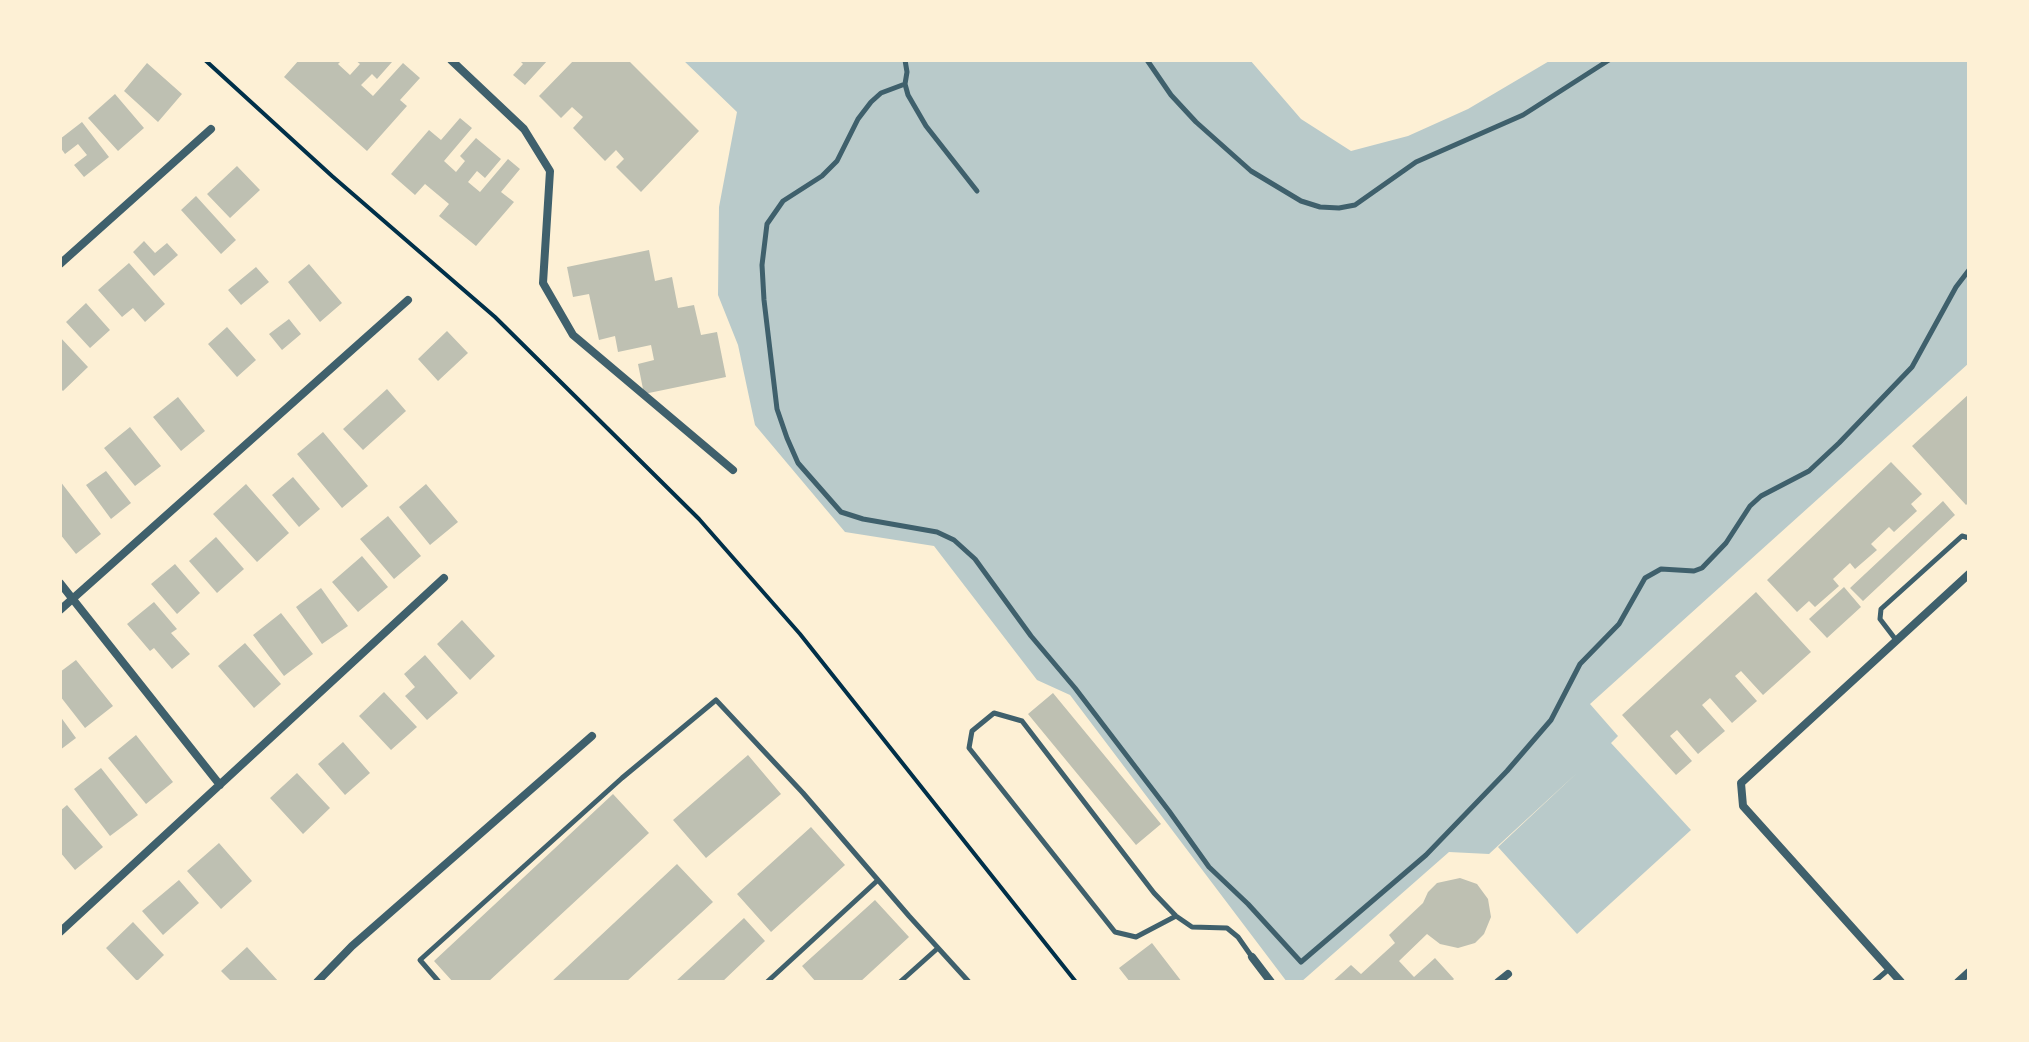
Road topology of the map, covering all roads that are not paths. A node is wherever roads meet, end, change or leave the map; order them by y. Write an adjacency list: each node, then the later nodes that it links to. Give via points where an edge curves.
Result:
1 (451, 60): 11 (street, via 524,129 550,171 543,283 573,335)
2 (905, 60): 5 (lane)
3 (1147, 60): 4 (lane, via 1196,122 1251,171 1301,201 1339,208 1355,205 1416,162 1523,115)
4 (1609, 60)
5 (905, 84): 7 (lane, via 926,126); 9 (lane, via 871,102 837,161 783,201 767,224 762,265 771,372 792,450 841,512 937,532 975,559 1209,867 1301,962 1426,855 1507,771 1551,720 1580,664 1619,624 1645,578 1661,569 1702,568 1750,506 1809,471 1839,443 1912,367)
6 (211, 129): 8 (street)
7 (977, 191)
8 (60, 264)
9 (1969, 270)
10 (408, 300): 16 (street)
11 (733, 470)
12 (1969, 538): 18 (lane, via 1962,536 1881,609 1880,619)
13 (1969, 574): 18 (street)
14 (444, 578): 20 (street)
15 (60, 583): 16 (street)
16 (72, 599): 17 (street); 20 (street)
17 (60, 610)
18 (1896, 640): 26 (street, via 1741,783 1743,806)
19 (592, 736): 29 (street)
20 (220, 785): 23 (street)
21 (878, 880): 24 (lane); 30 (lane, via 716,700 420,960); 31 (lane)
22 (1176, 916): 22 (lane, via 1022,721 994,713 972,731 969,748 1115,932 1136,937); 25 (lane, via 1192,927 1227,928)
23 (60, 932)
24 (938, 948): 32 (lane); 33 (lane)
25 (1252, 957): 34 (street)
26 (1889, 969): 36 (lane); 37 (street)
27 (1969, 972): 38 (street)
28 (1508, 974): 35 (street)
29 (317, 982)
30 (439, 982)
31 (767, 982)
32 (900, 982)
33 (969, 982)
34 (1271, 982)
35 (1498, 982)
36 (1874, 982)
37 (1901, 982)
38 (1958, 982)

